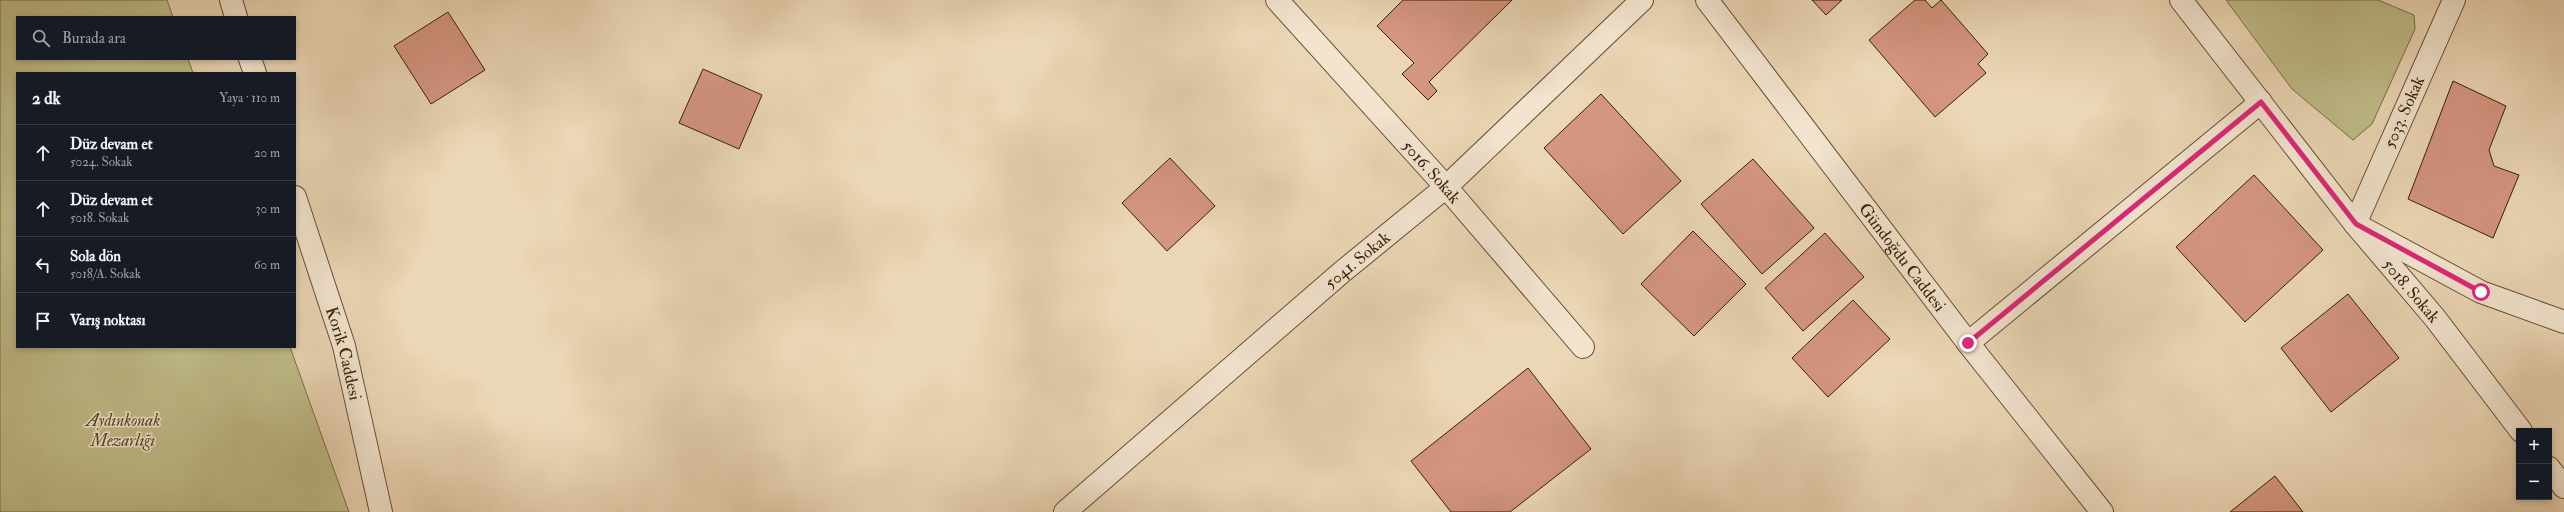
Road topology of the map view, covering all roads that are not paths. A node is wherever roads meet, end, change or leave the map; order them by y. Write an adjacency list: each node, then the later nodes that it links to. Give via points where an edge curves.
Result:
1 (231, 0): 7 (street)
2 (1277, 0): 11 (street, 5016. Sokak)
3 (1642, 0): 11 (street, 5041. Sokak)
4 (1707, 0): 15 (street, Gündoğdu Caddesi)
5 (2181, 0): 10 (street, 5018. Sokak)
6 (2446, 2): 13 (street, 5033. Sokak)
7 (236, 16)
8 (250, 60): 9 (street)
9 (255, 72)
10 (2261, 102): 13 (street, 5018. Sokak); 15 (street)
11 (1446, 187): 16 (street, 5016. Sokak); 21 (street, 5041. Sokak, via 1318,292)
12 (296, 200): 20 (street, Korik Caddesi, via 344,346)
13 (2356, 224): 14 (street, via 2481,292); 17 (street, 5018. Sokak, via 2435,318)
14 (2564, 322)
15 (1968, 343): 22 (street, Gündoğdu Caddesi)
16 (1583, 347)
17 (2519, 428)
18 (2552, 472): 19 (street)
19 (2564, 488)
20 (381, 512)
21 (1065, 512)
22 (2102, 512)

